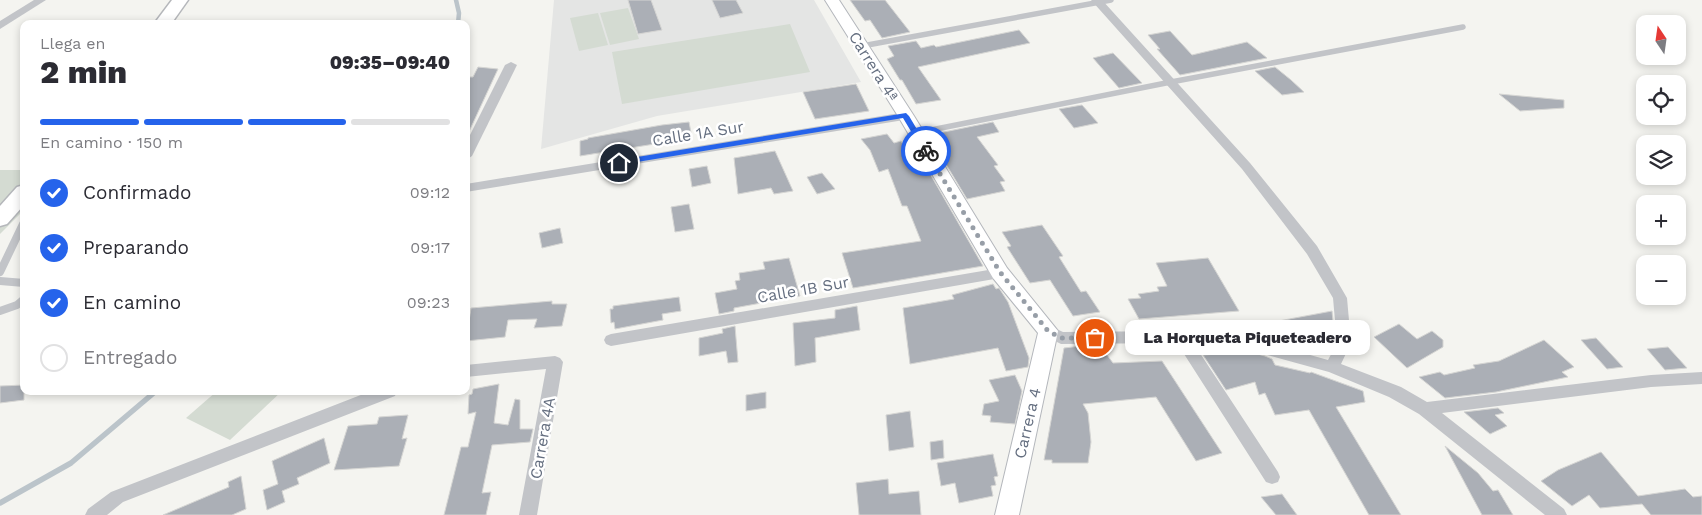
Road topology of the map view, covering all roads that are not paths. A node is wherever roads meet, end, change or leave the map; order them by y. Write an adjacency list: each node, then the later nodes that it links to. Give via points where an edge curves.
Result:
1 (41, 0): 7 (street)
2 (180, 0): 6 (main road)
3 (832, 0): 9 (street, Carrera 4ª)
4 (1111, 0): 5 (lane)
5 (1097, 1): 9 (lane); 11 (street)
6 (165, 20)
7 (0, 26)
8 (1463, 27): 11 (lane)
9 (862, 46): 12 (street, Carrera 4ª)
10 (511, 65): 14 (street)
11 (1171, 82): 13 (lane); 28 (street, via 1252,174 1312,250 1340,298 1344,342)
12 (906, 116): 13 (street, Carrera 4ª); 15 (street, Calle 1A Sur)
13 (915, 133): 20 (street, Carrera 4ª)
14 (470, 148)
15 (470, 187)
16 (20, 196): 17 (main road)
17 (0, 219)
18 (20, 230): 19 (lane)
19 (0, 272)
20 (1000, 272): 25 (street, Carrera 4ª); 27 (street, Calle 1B Sur)
21 (0, 281): 22 (lane)
22 (20, 284)
23 (20, 303): 24 (lane)
24 (0, 311)
25 (1048, 331): 26 (street, via 1061,338); 36 (street, Carrera 4)
26 (1181, 337): 28 (street, via 1249,344); 33 (street)
27 (611, 340)
28 (1332, 367): 32 (street, via 1395,392)
29 (470, 371): 35 (street, Carrera 4A, via 555,362)
30 (1702, 378): 32 (street, via 1651,381)
31 (379, 395): 34 (street, via 117,497)
32 (1425, 408): 37 (street)
33 (1272, 476)
34 (94, 515)
35 (528, 515)
36 (1007, 515)
37 (1558, 515)

